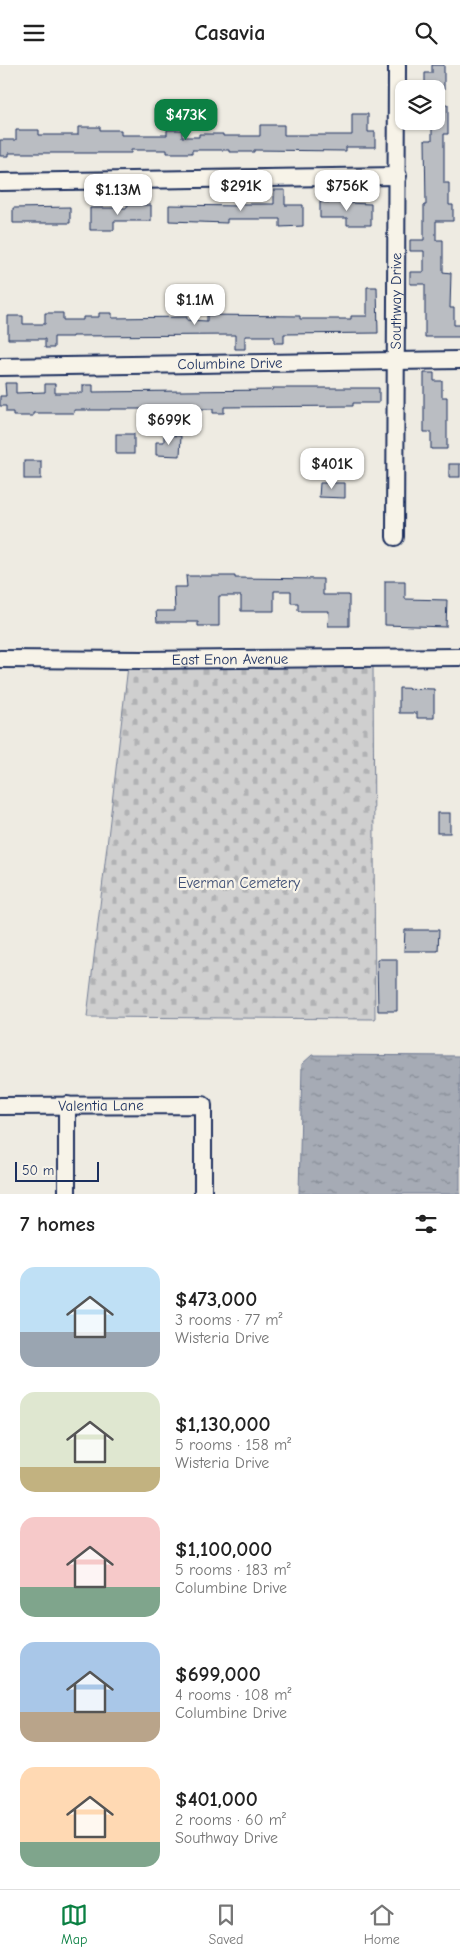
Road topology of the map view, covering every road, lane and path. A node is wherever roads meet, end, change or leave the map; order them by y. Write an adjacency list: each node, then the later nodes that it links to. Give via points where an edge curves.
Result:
1 (397, 65): 2 (street, Southway Drive)
2 (398, 176): 3 (street); 5 (street, Southway Drive)
3 (0, 182)
4 (460, 360): 5 (street, Columbine Drive)
5 (397, 362): 6 (street, Columbine Drive); 7 (street, Southway Drive)
6 (0, 367)
7 (395, 537)
8 (460, 657): 9 (street, East Enon Avenue)
9 (0, 659)
10 (67, 1105): 11 (street, Valentia Lane); 12 (street); 13 (street, Valentia Lane, via 203,1105)
11 (0, 1106)
12 (67, 1194)
13 (203, 1194)

